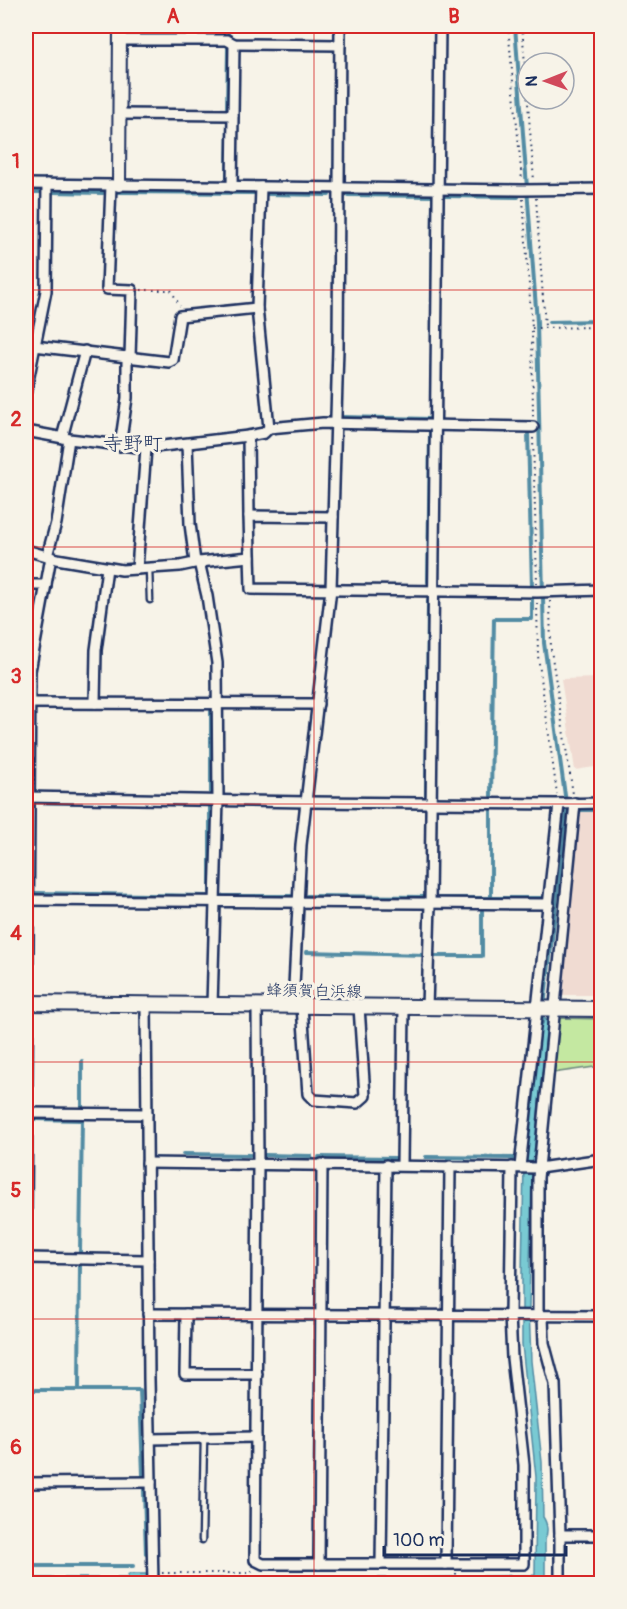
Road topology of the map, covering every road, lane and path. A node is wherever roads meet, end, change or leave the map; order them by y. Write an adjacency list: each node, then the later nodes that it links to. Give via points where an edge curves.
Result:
1 (120, 26): 6 (street)
2 (340, 26): 8 (street)
3 (440, 26): 18 (street)
4 (508, 26): 19 (path)
5 (522, 26): 19 (path)
6 (120, 40): 7 (street, via 227,40); 9 (street)
7 (234, 44): 8 (street); 10 (street)
8 (340, 45): 16 (street)
9 (120, 114): 10 (street); 13 (street)
10 (233, 115): 14 (street)
11 (26, 184): 12 (street)
12 (47, 184): 13 (street); 26 (street, via 46,291)
13 (115, 185): 14 (street); 20 (street, via 107,289)
14 (232, 187): 15 (street)
15 (261, 187): 16 (street); 21 (street)
16 (339, 188): 18 (street); 30 (street)
17 (602, 189): 19 (street)
18 (438, 190): 19 (street); 31 (street)
19 (529, 190): 23 (path); 25 (path)
20 (132, 290): 22 (path, via 171,291 180,304); 28 (street)
21 (257, 308): 22 (street); 33 (street)
22 (180, 316): 28 (street, via 173,360)
23 (544, 327): 24 (path); 25 (path)
24 (602, 327)
25 (533, 328): 32 (path)
26 (30, 345): 27 (street); 29 (street)
27 (85, 351): 28 (street); 36 (street)
28 (128, 356): 38 (street)
29 (26, 391)
30 (336, 423): 31 (street); 33 (street); 41 (street)
31 (436, 426): 32 (street); 53 (street)
32 (533, 427): 54 (path)
33 (269, 428): 35 (street)
34 (26, 431): 36 (street)
35 (248, 436): 37 (street); 40 (street)
36 (66, 438): 38 (street); 43 (street)
37 (187, 444): 39 (street); 45 (street, via 190,524)
38 (120, 446): 39 (street)
39 (146, 448): 48 (street)
40 (249, 516): 41 (street); 44 (street)
41 (333, 517): 51 (street)
42 (26, 550): 43 (street)
43 (49, 556): 46 (street); 50 (street)
44 (250, 556): 45 (street); 51 (street, via 251,589)
45 (197, 562): 47 (street); 59 (street, via 215,642)
46 (107, 568): 48 (street); 58 (street, via 96,650)
47 (149, 568): 48 (street); 56 (lane)
48 (137, 569)
49 (26, 585): 50 (street)
50 (46, 585): 57 (street)
51 (331, 589): 53 (street); 60 (street)
52 (602, 590): 55 (street)
53 (434, 591): 54 (street); 64 (street)
54 (538, 592): 55 (street); 67 (path, via 538,656)
55 (551, 592): 65 (path, via 551,650)
56 (150, 600)
57 (28, 703): 58 (street); 61 (street)
58 (95, 703): 59 (street)
59 (217, 704): 60 (street); 62 (street)
60 (318, 704): 63 (street)
61 (27, 797): 62 (street); 68 (street)
62 (218, 800): 63 (street); 70 (street)
63 (308, 802): 64 (street); 69 (street)
64 (432, 803): 67 (street); 71 (street)
65 (574, 803): 66 (street); 67 (street); 82 (street)
66 (602, 803)
67 (559, 804): 72 (street)
68 (27, 900): 70 (street); 73 (street)
69 (297, 901): 70 (street); 71 (street); 77 (street)
70 (215, 902): 75 (street)
71 (430, 903): 72 (street); 80 (street)
72 (549, 904): 81 (street)
73 (26, 1003): 74 (main road, 蜂須賀白浜線); 84 (street)
74 (146, 1004): 75 (main road, 蜂須賀白浜線); 85 (street)
75 (212, 1005): 76 (main road, 蜂須賀白浜線)
76 (257, 1006): 77 (main road, 蜂須賀白浜線); 88 (street)
77 (298, 1006): 78 (main road, 蜂須賀白浜線); 78 (street, via 308,1094 314,1100 357,1103 365,1096)
78 (359, 1007): 79 (main road, 蜂須賀白浜線)
79 (404, 1008): 80 (main road, 蜂須賀白浜線); 91 (street)
80 (427, 1008): 81 (main road, 蜂須賀白浜線)
81 (537, 1009): 82 (main road, 蜂須賀白浜線); 93 (street)
82 (554, 1009): 83 (main road, 蜂須賀白浜線); 94 (street)
83 (602, 1009)
84 (26, 1113): 85 (street); 95 (street)
85 (147, 1114): 87 (street)
86 (602, 1159): 94 (street)
87 (147, 1162): 88 (street); 97 (street)
88 (258, 1163): 89 (street); 100 (street)
89 (322, 1164): 90 (street); 101 (street)
90 (386, 1165): 91 (street); 102 (street)
91 (402, 1166): 92 (street)
92 (450, 1166): 93 (street); 103 (street)
93 (518, 1167): 94 (street); 104 (street)
94 (537, 1168): 105 (street)
95 (26, 1220)
96 (26, 1258): 97 (street)
97 (148, 1260): 98 (street)
98 (148, 1314): 99 (street); 110 (street)
99 (186, 1314): 100 (street); 107 (street, via 185,1374)
100 (257, 1315): 101 (street); 107 (street)
101 (321, 1315): 102 (street); 117 (street)
102 (385, 1315): 103 (street); 118 (street)
103 (449, 1315): 104 (street); 119 (street)
104 (510, 1316): 105 (street); 119 (street, via 524,1465 524,1564)
105 (533, 1316): 106 (street); 113 (street, via 555,1384)
106 (602, 1317)
107 (257, 1374): 108 (street)
108 (256, 1437): 109 (street); 116 (street, via 255,1560)
109 (204, 1438): 110 (street); 115 (lane)
110 (150, 1439): 111 (street)
111 (152, 1482): 112 (street); 121 (street)
112 (26, 1483)
113 (560, 1535): 114 (street); 123 (street)
114 (602, 1535)
115 (202, 1540)
116 (259, 1562): 117 (street); 121 (path, via 251,1573)
117 (319, 1564): 118 (street)
118 (381, 1564): 119 (street)
119 (446, 1564)
120 (456, 1572): 122 (path)
121 (154, 1577)
122 (456, 1584)
123 (560, 1584)

